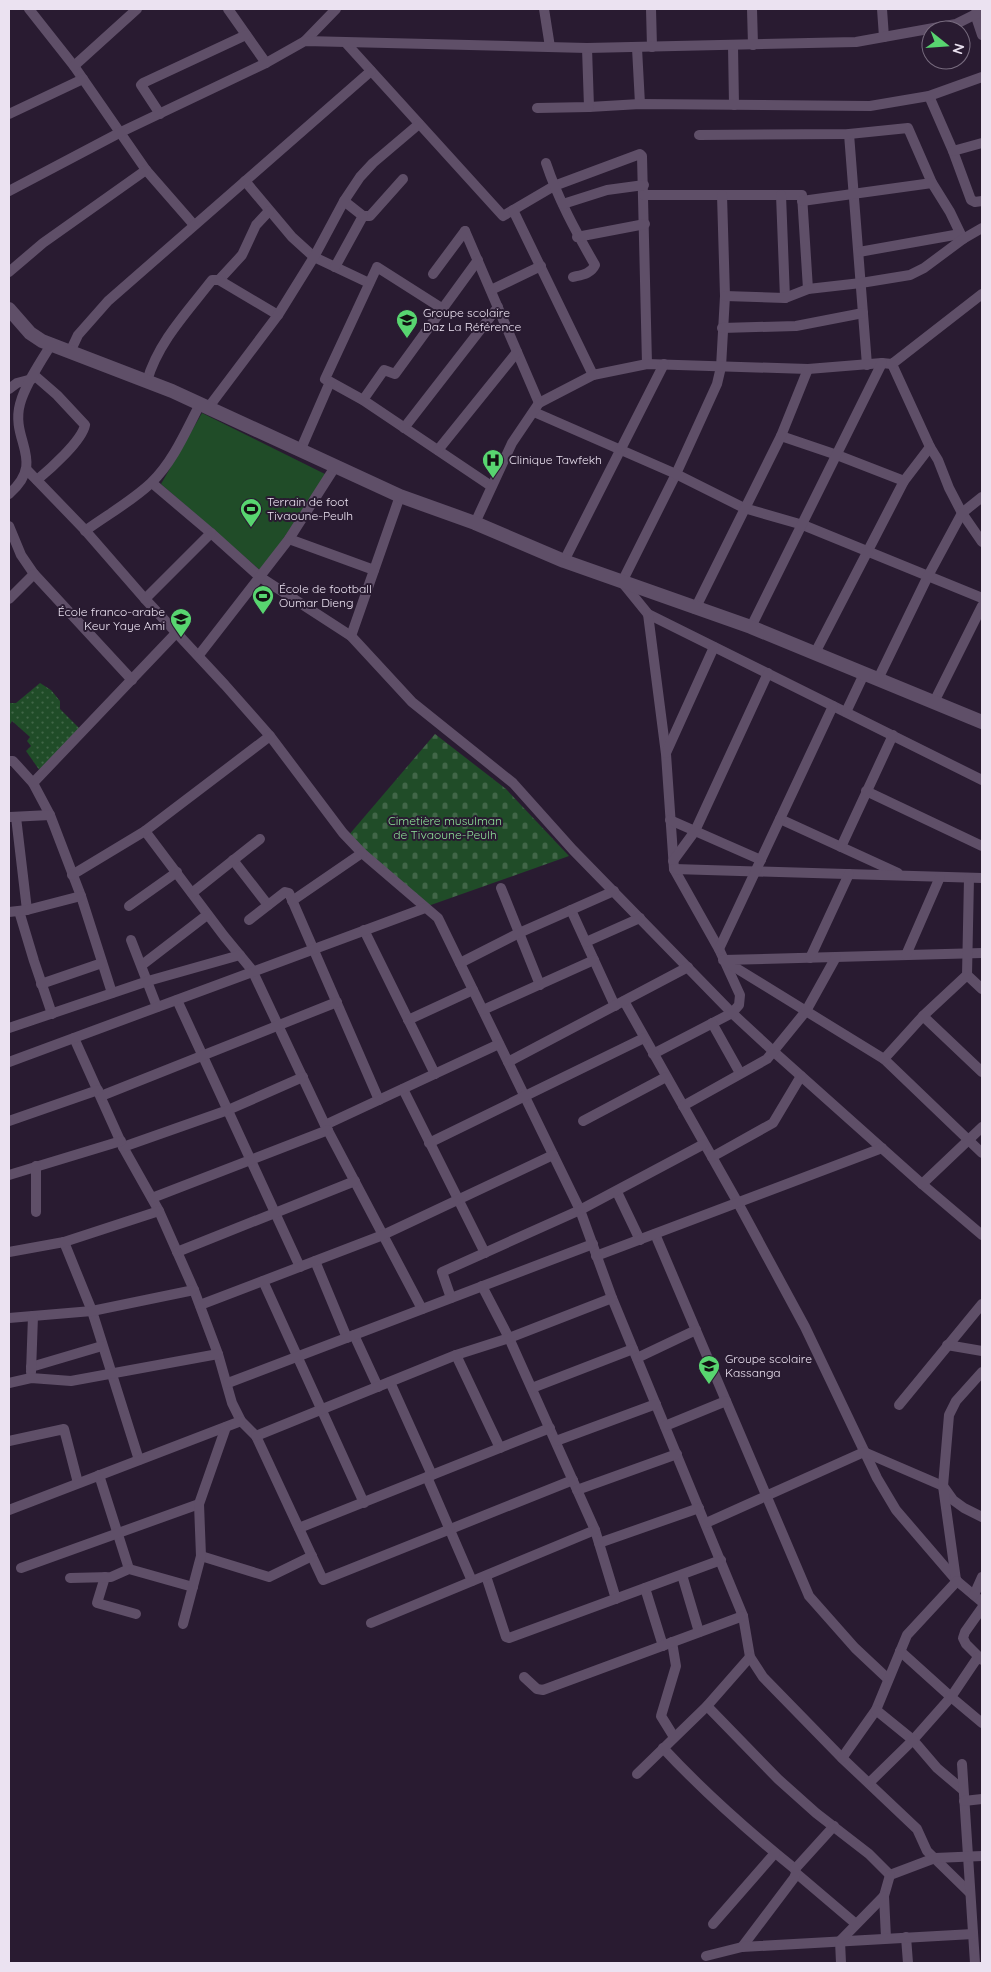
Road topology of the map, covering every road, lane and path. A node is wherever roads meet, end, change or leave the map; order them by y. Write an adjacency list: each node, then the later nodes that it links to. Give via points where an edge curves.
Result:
1 (29, 9): 22 (street)
2 (137, 9): 22 (street)
3 (228, 9): 10 (street)
4 (336, 9): 13 (street)
5 (544, 9): 17 (street)
6 (651, 9): 18 (street)
7 (752, 9): 15 (street)
8 (882, 9): 12 (street)
9 (979, 13): 11 (street); 12 (street, via 956,24)
10 (246, 35): 21 (street); 32 (street, via 143,82 142,87)
11 (982, 35)
12 (884, 37): 15 (street, via 856,42)
13 (305, 41): 14 (street); 21 (street)
14 (344, 42): 17 (street); 23 (street)
15 (753, 45): 16 (street)
16 (733, 46): 18 (street); 28 (street)
17 (550, 47): 19 (street)
18 (652, 47): 20 (street)
19 (586, 48): 20 (street); 29 (street)
20 (637, 48): 27 (street)
21 (266, 63): 32 (street)
22 (74, 66): 25 (street)
23 (371, 72): 33 (street); 42 (street)
24 (982, 76): 26 (street)
25 (83, 79): 31 (street); 34 (street)
26 (930, 96): 28 (street, via 870,106); 38 (street)
27 (640, 104): 28 (street); 29 (street)
28 (734, 105)
29 (589, 107): 30 (street)
30 (537, 108)
31 (9, 114)
32 (160, 114): 34 (street)
33 (419, 124): 50 (street, via 373,163); 54 (street, via 503,216)
34 (121, 132): 40 (street); 46 (street)
35 (850, 134): 36 (street); 43 (street, via 908,128); 49 (street)
36 (699, 135)
37 (982, 143): 38 (street)
38 (953, 151): 52 (street, via 971,200)
39 (546, 163): 44 (street)
40 (146, 170): 58 (street); 67 (street, via 43,243)
41 (403, 179): 56 (street, via 370,216)
42 (245, 181): 55 (street); 58 (street)
43 (932, 183): 49 (street); 60 (street)
44 (554, 186): 45 (street, via 640,154 644,159); 53 (street); 54 (street)
45 (644, 190): 47 (street); 53 (street, via 607,190); 57 (street)
46 (9, 191)
47 (722, 195): 48 (street); 76 (street)
48 (781, 195): 51 (street, via 802,195); 77 (street)
49 (854, 195): 51 (street); 62 (street)
50 (344, 202): 56 (street); 63 (street)
51 (802, 202): 73 (street)
52 (981, 203)
53 (564, 204): 61 (street)
54 (513, 210): 65 (street)
55 (270, 211): 63 (street); 70 (street, via 256,225 242,255)
56 (363, 216): 66 (street)
57 (645, 224): 61 (street); 88 (street)
58 (194, 225): 85 (street, via 108,301 78,335)
59 (982, 228): 60 (street)
60 (961, 236): 62 (street); 72 (street, via 924,268 910,275)
61 (577, 237): 69 (street, via 595,265 586,274)
62 (858, 252): 72 (street)
63 (314, 257): 66 (street); 82 (street)
64 (478, 260): 68 (street, via 465,231); 74 (street); 80 (street)
65 (541, 266): 74 (street); 93 (street)
66 (335, 267): 71 (street)
67 (9, 272)
68 (434, 274)
69 (573, 277)
70 (218, 280): 82 (street); 95 (street, via 212,280 170,334)
71 (370, 283): 80 (street, via 377,267); 96 (street, via 325,380)
72 (861, 283): 73 (street); 81 (street)
73 (808, 288): 77 (street)
74 (490, 290): 78 (street)
75 (982, 294): 87 (street)
76 (725, 296): 77 (street); 83 (street)
77 (785, 298)
78 (498, 307): 86 (street); 101 (street)
79 (9, 309): 84 (street, via 32,335)
80 (443, 310): 98 (street, via 395,374 384,370)
81 (863, 313): 83 (street, via 796,326); 90 (street)
82 (278, 315): 99 (street)
83 (722, 328): 91 (street)
84 (51, 344): 85 (street); 94 (street)
85 (70, 352): 95 (street)
86 (517, 352): 100 (street); 104 (street)
87 (887, 363): 90 (street); 103 (street); 107 (street)
88 (647, 364): 89 (street); 93 (street)
89 (664, 364): 91 (street); 105 (street)
90 (868, 365): 92 (street)
91 (720, 367): 92 (street); 110 (street, via 717,384)
92 (808, 369): 102 (street)
93 (593, 375): 100 (street)
94 (33, 377): 97 (street); 109 (street, via 20,404 19,417); 111 (street, via 57,395 85,425 63,456)
95 (147, 381): 99 (street)
96 (330, 382): 98 (street); 106 (street)
97 (9, 389)
98 (362, 400): 101 (street)
99 (204, 406): 106 (street); 113 (street)
100 (536, 408): 105 (street); 114 (street, via 512,443)
101 (404, 428): 104 (street)
102 (781, 436): 107 (street); 118 (street)
103 (930, 447): 112 (street); 119 (street)
104 (438, 450): 114 (street)
105 (620, 450): 110 (street); 128 (street)
106 (300, 451): 108 (street)
107 (837, 455): 112 (street); 121 (street)
108 (336, 467): 116 (street); 125 (street)
109 (27, 470): 111 (street); 115 (street)
110 (676, 474): 118 (street); 133 (street)
111 (37, 480): 123 (street)
112 (904, 481): 127 (street)
113 (152, 483): 123 (street); 124 (street)
114 (491, 486): 120 (street)
115 (9, 494)
116 (400, 496): 120 (street); 129 (street)
117 (982, 497): 119 (street)
118 (744, 508): 121 (street); 138 (street)
119 (962, 513): 126 (street); 131 (street)
120 (475, 523): 128 (street)
121 (802, 525): 127 (street); 140 (street)
122 (9, 526): 130 (street, via 21,555)
123 (86, 530): 136 (street)
124 (211, 532): 132 (street); 136 (street)
125 (289, 539): 129 (street); 132 (street)
126 (982, 542)
127 (868, 551): 131 (street); 144 (street)
128 (564, 561): 133 (street)
129 (374, 570): 142 (street)
130 (34, 574): 135 (street); 149 (street)
131 (928, 576): 134 (street); 148 (street)
132 (260, 577): 142 (street); 145 (street)
133 (622, 582): 138 (street); 139 (street)
134 (982, 598)
135 (9, 599)
136 (146, 599): 141 (street)
137 (982, 606): 150 (street)
138 (695, 609): 140 (street)
139 (648, 614): 143 (street); 156 (street)
140 (751, 627): 144 (street)
141 (177, 632): 145 (street); 149 (street)
142 (351, 636): 183 (street, via 412,702 513,783)
143 (714, 647): 146 (street); 156 (street)
144 (815, 653): 147 (street)
145 (198, 655): 155 (street)
146 (768, 673): 151 (street); 166 (street)
147 (864, 674): 148 (street); 152 (street)
148 (878, 679): 150 (street)
149 (132, 680): 159 (street)
150 (934, 702): 153 (street)
151 (833, 706): 152 (street); 163 (street)
152 (846, 712): 154 (street)
153 (982, 722)
154 (893, 735): 158 (street); 160 (street)
155 (270, 736): 165 (street); 170 (street, via 343,833)
156 (666, 754): 164 (street)
157 (9, 760): 159 (street)
158 (982, 780)
159 (34, 783): 161 (street)
160 (866, 792): 168 (street); 169 (street)
161 (50, 815): 162 (street); 177 (street)
162 (12, 817): 191 (street)
163 (780, 819): 169 (street); 172 (street)
164 (670, 820): 166 (street); 173 (street)
165 (145, 831): 174 (street); 177 (street)
166 (695, 831): 172 (street); 173 (street)
167 (260, 839): 171 (street)
168 (982, 846)
169 (840, 847): 178 (street)
170 (362, 853): 186 (street); 189 (street)
171 (233, 860): 184 (street); 187 (street)
172 (761, 860): 175 (street)
173 (674, 865): 175 (street); 200 (street)
174 (177, 872): 184 (street); 188 (street)
175 (755, 872): 176 (street); 200 (street)
176 (849, 874): 178 (street); 206 (street)
177 (72, 875): 185 (street)
178 (904, 876): 179 (street)
179 (940, 877): 180 (street); 204 (street)
180 (969, 878): 181 (street); 201 (street)
181 (982, 878)
182 (501, 888): 196 (street)
183 (614, 891): 190 (street); 193 (street)
184 (192, 893): 192 (street)
185 (81, 896): 191 (street); 209 (street)
186 (292, 901): 187 (street, via 289,893 285,892); 199 (street)
187 (268, 905): 194 (street)
188 (129, 906)
189 (425, 908): 195 (street); 210 (street, via 438,918)
190 (571, 910): 196 (street); 198 (street)
191 (18, 911): 216 (street)
192 (207, 915): 203 (street); 211 (street)
193 (640, 918): 198 (street); 212 (street)
194 (249, 920)
195 (364, 930): 199 (street); 230 (street)
196 (519, 933): 210 (street); 217 (street)
197 (131, 940): 211 (street)
198 (586, 942): 207 (street)
199 (313, 949): 213 (street); 222 (street)
200 (719, 950): 208 (street)
201 (968, 953): 202 (street); 204 (street); 214 (street)
202 (982, 953)
203 (240, 955): 213 (street); 215 (street)
204 (906, 955): 205 (street)
205 (836, 957): 206 (street); 226 (street)
206 (810, 958): 208 (street)
207 (594, 960): 217 (street); 223 (street)
208 (723, 960): 226 (street); 227 (street, via 740,995 739,1005)
209 (102, 963): 216 (street); 220 (street)
210 (460, 963): 219 (street)
211 (142, 965): 215 (street)
212 (688, 967): 223 (street); 227 (street)
213 (252, 970): 221 (street); 232 (street)
214 (967, 974): 218 (street); 229 (street)
215 (148, 981): 220 (street); 224 (street)
216 (41, 984): 228 (street)
217 (540, 985): 225 (street)
218 (982, 989)
219 (473, 990): 225 (street); 230 (street)
220 (112, 993): 228 (street)
221 (177, 1000): 224 (street); 239 (street)
222 (337, 1002): 232 (street); 252 (street)
223 (619, 1004): 235 (street); 242 (street)
224 (157, 1007): 234 (street)
225 (483, 1010): 236 (street)
226 (806, 1011): 237 (street); 240 (street)
227 (732, 1012): 231 (street); 237 (street)
228 (52, 1014): 233 (street)
229 (923, 1016): 240 (street); 243 (street)
230 (408, 1020): 245 (street)
231 (712, 1023): 238 (street); 244 (street)
232 (278, 1025): 239 (street); 247 (street)
233 (9, 1028)
234 (74, 1038): 241 (street); 250 (street)
235 (644, 1038): 238 (street); 251 (street)
236 (499, 1044): 242 (street); 245 (street)
237 (773, 1051): 244 (street); 246 (street)
238 (654, 1054): 248 (street)
239 (202, 1055): 250 (street); 254 (street)
240 (884, 1059): 259 (street)
241 (9, 1062)
242 (508, 1062): 251 (street)
243 (982, 1072)
244 (740, 1073): 253 (street)
245 (435, 1074): 249 (street)
246 (801, 1076): 263 (street); 266 (street, via 773,1123)
247 (303, 1077): 254 (street); 257 (street)
248 (666, 1077): 253 (street); 256 (street)
249 (403, 1089): 252 (street); 260 (street)
250 (99, 1093): 255 (street); 261 (street)
251 (525, 1096): 260 (street); 265 (street)
252 (379, 1100): 257 (street)
253 (683, 1106): 262 (street)
254 (228, 1110): 261 (street); 267 (street)
255 (9, 1121)
256 (583, 1121)
257 (327, 1127): 267 (street); 270 (street)
258 (982, 1127): 259 (street)
259 (969, 1140): 264 (street); 271 (street)
260 (429, 1142): 274 (street)
261 (122, 1144): 268 (street); 273 (street)
262 (704, 1144): 266 (street); 272 (street)
263 (882, 1148): 271 (street); 275 (street)
264 (982, 1153)
265 (553, 1155): 274 (street); 276 (street)
266 (712, 1157): 275 (street)
267 (251, 1160): 273 (street); 279 (street)
268 (36, 1166): 269 (street); 278 (street)
269 (9, 1175)
270 (355, 1181): 279 (street); 281 (street)
271 (922, 1184): 282 (street)
272 (617, 1192): 276 (street); 283 (street)
273 (152, 1198): 277 (street)
274 (458, 1200): 281 (street); 288 (street)
275 (738, 1203): 280 (street); 333 (street, via 805,1327)
276 (580, 1210): 285 (street); 288 (street)
277 (159, 1211): 284 (street); 287 (street)
278 (36, 1212)
279 (276, 1213): 287 (street); 291 (street)
280 (655, 1234): 283 (street); 303 (street)
281 (383, 1235): 290 (street); 299 (street)
282 (982, 1235)
283 (640, 1240): 289 (street)
284 (64, 1242): 286 (street); 300 (street)
285 (593, 1244): 289 (street); 293 (street)
286 (9, 1252)
287 (177, 1252): 294 (street)
288 (484, 1253): 295 (street, via 442,1272)
289 (596, 1256): 296 (street)
290 (315, 1261): 291 (street); 304 (street)
291 (300, 1267): 292 (street)
292 (263, 1281): 298 (street); 312 (street)
293 (482, 1286): 295 (street); 305 (street)
294 (194, 1290): 298 (street); 300 (street)
295 (452, 1298): 299 (street)
296 (612, 1298): 305 (street); 309 (street)
297 (982, 1304): 306 (street)
298 (200, 1305): 310 (street)
299 (422, 1309): 304 (street)
300 (92, 1311): 301 (street); 307 (street)
301 (33, 1316): 302 (street); 313 (street)
302 (9, 1318)
303 (696, 1330): 309 (street); 321 (street)
304 (350, 1336): 312 (street); 319 (street)
305 (509, 1338): 311 (street); 320 (street)
306 (947, 1345): 308 (street); 323 (street)
307 (102, 1346): 313 (street); 315 (street)
308 (982, 1350)
309 (635, 1353): 320 (street); 322 (street)
310 (218, 1354): 315 (street); 318 (street)
311 (456, 1355): 316 (street); 332 (street)
312 (297, 1356): 318 (street); 324 (street)
313 (31, 1372): 315 (street, via 71,1382); 317 (street)
314 (982, 1372): 340 (street, via 956,1401 949,1415)
315 (112, 1374): 335 (street)
316 (390, 1382): 319 (street); 337 (street)
317 (9, 1383)
318 (228, 1383): 325 (street, via 232,1403)
319 (378, 1387): 324 (street)
320 (532, 1388): 328 (street)
321 (726, 1401): 326 (street); 342 (street)
322 (656, 1404): 326 (street); 331 (street)
323 (900, 1406)
324 (322, 1410): 329 (street); 343 (street)
325 (241, 1421): 327 (street); 329 (street)
326 (665, 1426): 334 (street)
327 (226, 1427): 335 (street); 344 (street)
328 (550, 1428): 331 (street); 332 (street)
329 (256, 1436): 349 (street)
330 (9, 1441): 339 (street, via 64,1429)
331 (556, 1441): 338 (street)
332 (500, 1448): 337 (street)
333 (864, 1452): 340 (street); 342 (street); 365 (street, via 896,1510)
334 (677, 1454): 341 (street); 345 (street)
335 (139, 1460): 336 (street)
336 (99, 1475): 339 (street); 352 (street)
337 (429, 1476): 343 (street); 350 (street)
338 (573, 1480): 341 (street); 350 (street)
339 (78, 1483): 346 (street)
340 (943, 1486): 347 (street, via 953,1500); 365 (street)
341 (578, 1490): 351 (street)
342 (766, 1496): 348 (street); 381 (street, via 809,1596 855,1648)
343 (364, 1502): 349 (street)
344 (199, 1504): 352 (street); 354 (street)
345 (699, 1508): 348 (street); 353 (street)
346 (9, 1510)
347 (982, 1517)
348 (706, 1523): 356 (street)
349 (299, 1528): 355 (street)
350 (450, 1529): 355 (street, via 323,1580); 364 (street)
351 (595, 1530): 353 (street); 360 (street)
352 (117, 1533): 357 (street); 358 (street)
353 (599, 1544): 368 (street)
354 (202, 1556): 355 (street, via 269,1577); 366 (street)
355 (312, 1556)
356 (721, 1560): 359 (street); 372 (street)
357 (21, 1568)
358 (128, 1569): 361 (street); 366 (street)
359 (682, 1574): 367 (street); 375 (street)
360 (486, 1576): 364 (street); 368 (street, via 509,1638)
361 (105, 1577): 363 (street); 371 (street, via 98,1603)
362 (982, 1577): 369 (street)
363 (70, 1578)
364 (472, 1581): 373 (street)
365 (957, 1581): 369 (street); 377 (street, via 907,1634)
366 (193, 1587): 374 (street)
367 (645, 1588): 368 (street); 376 (street)
368 (616, 1599)
369 (978, 1599)
370 (982, 1608): 379 (street, via 963,1638)
371 (136, 1614)
372 (743, 1616): 375 (street); 378 (street)
373 (371, 1623)
374 (183, 1624)
375 (699, 1632): 376 (street)
376 (667, 1644): 380 (street, via 543,1690 537,1689); 386 (street, via 676,1666 661,1716)
377 (900, 1650): 381 (street); 382 (street)
378 (750, 1657): 383 (street); 389 (street, via 763,1676)
379 (980, 1658): 382 (street)
380 (524, 1677)
381 (888, 1679): 384 (street)
382 (951, 1697): 385 (street); 387 (street)
383 (707, 1706): 386 (street); 395 (street, via 778,1780)
384 (876, 1710): 387 (street); 389 (street)
385 (982, 1723)
386 (674, 1737): 388 (street)
387 (912, 1740): 392 (street); 393 (street)
388 (663, 1748): 391 (street); 396 (street, via 741,1826)
389 (842, 1758): 392 (street)
390 (962, 1764): 393 (street)
391 (637, 1774)
392 (869, 1783): 399 (street, via 917,1829 927,1851)
393 (964, 1796): 394 (street); 398 (street)
394 (982, 1799)
395 (834, 1826): 400 (street); 401 (street, via 870,1854)
396 (775, 1852): 400 (street); 404 (street)
397 (982, 1856): 398 (street)
398 (968, 1857): 399 (street); 402 (street)
399 (935, 1858): 401 (street); 402 (street)
400 (796, 1871): 405 (street); 410 (street)
401 (890, 1875): 403 (street)
402 (970, 1893): 406 (street)
403 (884, 1896): 405 (street); 408 (street)
404 (713, 1924)
405 (856, 1924): 409 (street)
406 (976, 1929): 407 (street); 414 (street)
407 (906, 1937): 408 (street); 413 (street)
408 (886, 1938): 409 (street)
409 (840, 1941): 410 (street); 412 (street)
410 (742, 1947): 411 (street)
411 (706, 1956)
412 (841, 1963)
413 (908, 1963)
414 (974, 1963)

